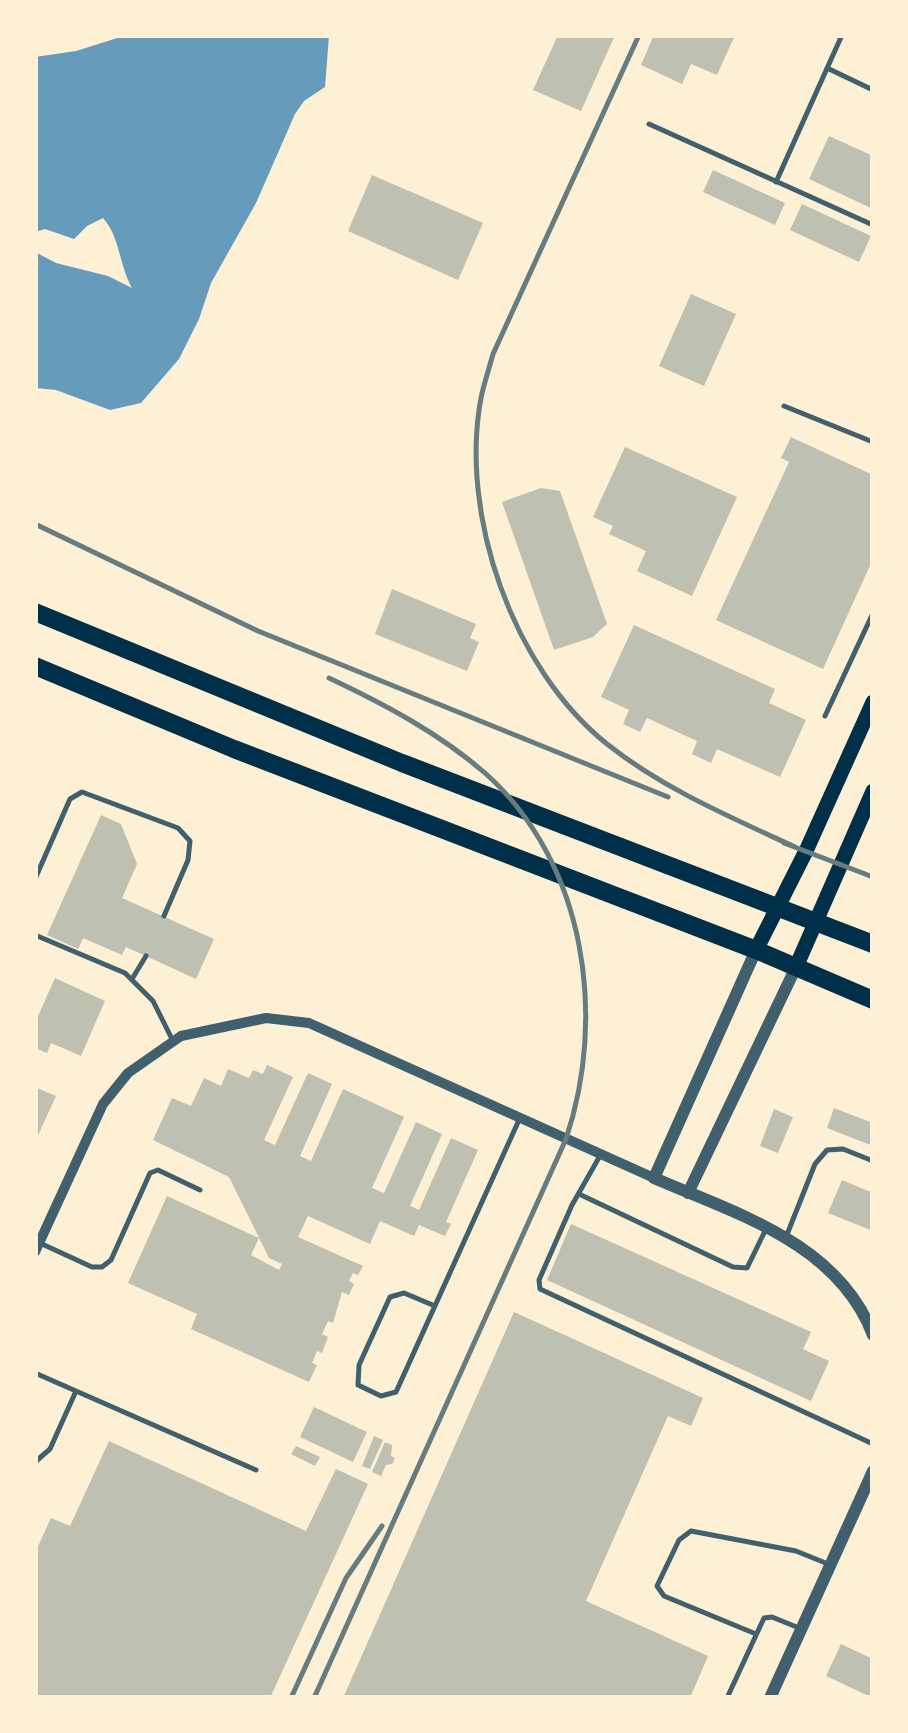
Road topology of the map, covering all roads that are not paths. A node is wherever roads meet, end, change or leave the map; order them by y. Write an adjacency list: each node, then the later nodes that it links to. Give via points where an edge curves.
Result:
1 (842, 35): 2 (lane)
2 (827, 68): 3 (lane); 5 (lane)
3 (873, 90)
4 (650, 124): 5 (lane)
5 (776, 182): 6 (lane)
6 (873, 226)
7 (784, 406): 8 (lane)
8 (873, 442)
9 (35, 612): 16 (main road)
10 (873, 613): 13 (lane)
11 (35, 666): 21 (main road)
12 (873, 702): 16 (main road)
13 (825, 716)
14 (873, 791): 18 (main road)
15 (35, 878): 17 (lane, via 70,799 82,792 178,828 190,841)
16 (778, 906): 18 (main road); 21 (main road)
17 (164, 916)
18 (816, 921): 20 (main road); 23 (main road)
19 (35, 935): 24 (lane)
20 (873, 944)
21 (756, 950): 23 (main road); 30 (street)
22 (146, 956): 24 (lane)
23 (796, 967): 25 (main road); 32 (street)
24 (132, 979): 26 (lane)
25 (873, 1000)
26 (178, 1038): 27 (street, via 266,1018 309,1023); 34 (street, via 128,1073 103,1104)
27 (520, 1118): 28 (street); 38 (lane)
28 (601, 1154): 30 (street); 33 (lane)
29 (873, 1160): 36 (lane, via 827,1150)
30 (654, 1178): 32 (street)
31 (200, 1190): 37 (lane, via 150,1172 102,1267)
32 (688, 1193): 35 (street)
33 (579, 1194): 35 (lane, via 734,1266 746,1268); 42 (lane, via 540,1289)
34 (41, 1225): 37 (street)
35 (767, 1228): 36 (street)
36 (786, 1236): 39 (street, via 849,1292)
37 (37, 1247)
38 (435, 1306): 38 (lane, via 396,1392 382,1396 358,1385 359,1364 390,1297 404,1293)
39 (873, 1335)
40 (35, 1372): 41 (lane)
41 (76, 1391): 43 (lane, via 50,1449); 44 (lane)
42 (873, 1444)
43 (35, 1462)
44 (256, 1470)
45 (873, 1471): 46 (street)
46 (830, 1565): 47 (street); 48 (lane, via 796,1551 691,1531 678,1540 657,1586 664,1596)
47 (802, 1630): 48 (lane, via 772,1617 764,1618); 50 (street)
48 (756, 1634): 49 (lane)
49 (727, 1698)
50 (770, 1698)

